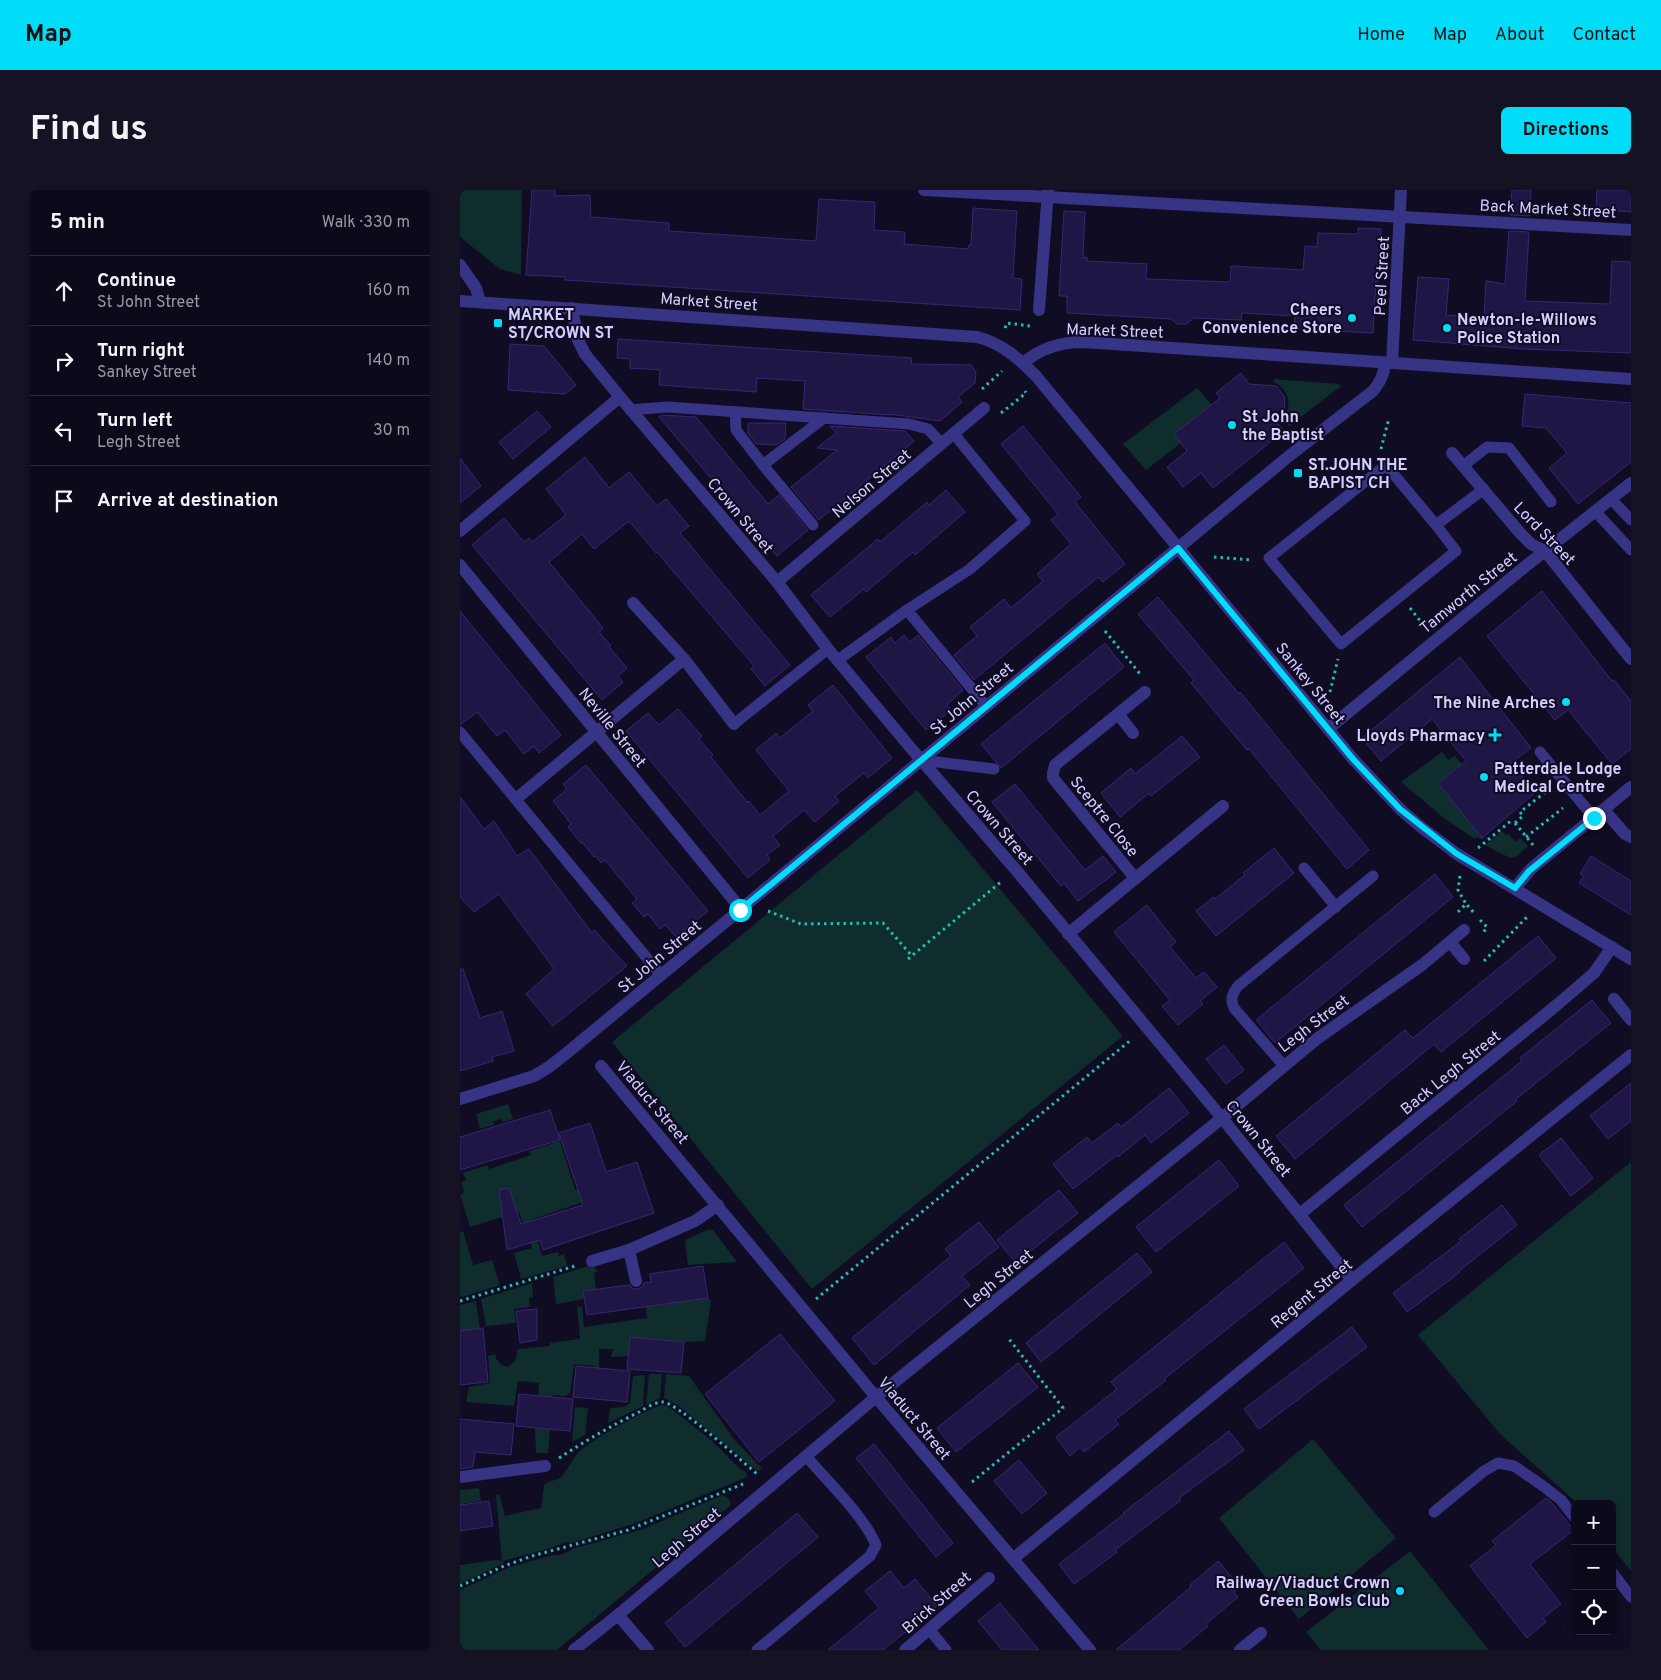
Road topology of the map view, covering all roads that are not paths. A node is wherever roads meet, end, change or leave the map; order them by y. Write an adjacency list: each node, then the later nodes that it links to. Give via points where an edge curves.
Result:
1 (924, 190): 3 (street, Back Market Street)
2 (1401, 190): 4 (street, Peel Street)
3 (1048, 194): 4 (street, Back Market Street); 10 (street)
4 (1400, 216): 5 (street, Back Market Street); 12 (street, Peel Street)
5 (1631, 230)
6 (460, 265): 8 (street, via 476,288)
7 (460, 301): 8 (street, Market Street)
8 (480, 302): 9 (street, Market Street)
9 (572, 308): 11 (street, Market Street, via 977,337 999,345); 14 (street, Crown Street, via 578,340 585,354)
10 (1039, 310)
11 (1023, 363): 12 (street, Market Street, via 1051,347 1083,342); 33 (street, Sankey Street)
12 (1388, 363): 13 (street, Market Street); 33 (street, St John Street, via 1373,391)
13 (1631, 379)
14 (620, 397): 16 (street, Crown Street); 32 (street)
15 (984, 408): 19 (street, Nelson Street)
16 (630, 410): 17 (lane, via 667,408); 37 (street, Crown Street)
17 (735, 412): 18 (lane); 22 (lane, via 736,430)
18 (824, 418): 20 (lane, via 919,426 932,432); 22 (lane)
19 (954, 434): 20 (street, Nelson Street); 39 (lane, via 1025,520 970,569)
20 (942, 444): 37 (street, Nelson Street)
21 (1452, 453): 23 (street, Lord Street)
22 (763, 465): 30 (lane)
23 (1463, 466): 25 (street, Lord Street); 27 (lane, via 1487,447 1509,448)
24 (1631, 483): 26 (street, Tamworth Street)
25 (1484, 489): 31 (lane); 35 (street, Lord Street, via 1521,534)
26 (1611, 499): 28 (street, Tamworth Street); 29 (lane)
27 (1551, 502)
28 (1595, 511): 34 (lane); 35 (street, Tamworth Street)
29 (1631, 520)
30 (813, 524)
31 (1436, 525): 31 (lane, via 1386,464 1269,558 1341,644 1456,551)
32 (460, 531)
33 (1178, 548): 45 (street, St John Street); 48 (street, Sankey Street)
34 (1631, 550)
35 (1544, 551): 42 (street, Lord Street); 48 (street, Tamworth Street)
36 (460, 565): 50 (street, Neville Street)
37 (777, 582): 40 (street, Crown Street)
38 (633, 603): 41 (street)
39 (907, 610): 43 (lane); 45 (lane)
40 (828, 649): 43 (street, Crown Street); 47 (lane)
41 (684, 659): 47 (street); 50 (street)
42 (1631, 659)
43 (838, 660): 53 (street, Crown Street)
44 (1146, 687): 46 (street, Sceptre Close)
45 (986, 706): 53 (street, St John Street)
46 (1118, 714): 51 (street); 63 (street, Sceptre Close, via 1055,765 1053,778)
47 (734, 724)
48 (1328, 729): 64 (street, Sankey Street, via 1414,821 1457,854)
49 (460, 732): 56 (lane)
50 (596, 732): 56 (street); 65 (street, Neville Street)
51 (1133, 733)
52 (1540, 752): 59 (lane)
53 (922, 760): 54 (lane); 65 (street, St John Street); 68 (street, Crown Street)
54 (994, 769)
55 (1631, 787): 58 (street)
56 (516, 799): 73 (lane)
57 (1223, 806): 63 (street, Sceptre Close)
58 (1604, 810): 59 (street); 60 (street)
59 (1594, 818): 64 (street, via 1529,871)
60 (1631, 837)
61 (1304, 868): 66 (lane)
62 (1373, 876): 66 (lane)
63 (1135, 878): 68 (street, Sceptre Close)
64 (1515, 888): 70 (street, Sankey Street)
65 (745, 906): 73 (street, St John Street)
66 (1336, 907): 78 (lane, via 1232,994 1234,1008)
67 (1464, 930): 69 (street, Legh Street)
68 (1068, 934): 80 (street, Crown Street)
69 (1450, 942): 71 (street); 78 (street, Legh Street)
70 (1612, 947): 72 (street, Sankey Street); 82 (street, Back Legh Street, via 1594,974)
71 (1464, 959)
72 (1631, 959)
73 (661, 975): 79 (street, St John Street, via 549,1067 534,1076)
74 (1614, 999): 75 (street)
75 (1631, 1020)
76 (1631, 1055): 85 (street, Regent Street)
77 (601, 1066): 81 (street, Viaduct Street)
78 (1284, 1066): 80 (street, Legh Street)
79 (460, 1099)
80 (1222, 1118): 82 (street, Crown Street); 87 (street, Legh Street)
81 (718, 1205): 83 (street, via 695,1221); 87 (street, Viaduct Street)
82 (1300, 1214): 85 (street, Crown Street)
83 (629, 1250): 84 (street); 86 (street)
84 (592, 1261)
85 (1352, 1280): 93 (street, Regent Street)
86 (636, 1281)
87 (876, 1397): 88 (street, Legh Street); 93 (street, Viaduct Street)
88 (806, 1456): 97 (street, Legh Street, via 766,1482); 102 (lane, via 858,1516 876,1545 870,1556)
89 (546, 1466): 90 (street)
90 (460, 1477)
91 (1434, 1512): 92 (lane, via 1498,1463 1514,1466 1561,1500)
92 (1571, 1513)
93 (1014, 1558): 105 (street, Viaduct Street)
94 (1616, 1577): 96 (lane)
95 (989, 1578): 98 (street, Brick Street)
96 (1631, 1597)
97 (618, 1615): 100 (street, Legh Street); 101 (street)
98 (929, 1629): 103 (street, Brick Street); 104 (lane)
99 (1261, 1633): 106 (street)
100 (574, 1650)
101 (648, 1650)
102 (757, 1650)
103 (905, 1650)
104 (946, 1650)
105 (1090, 1650)
106 (1240, 1650)

